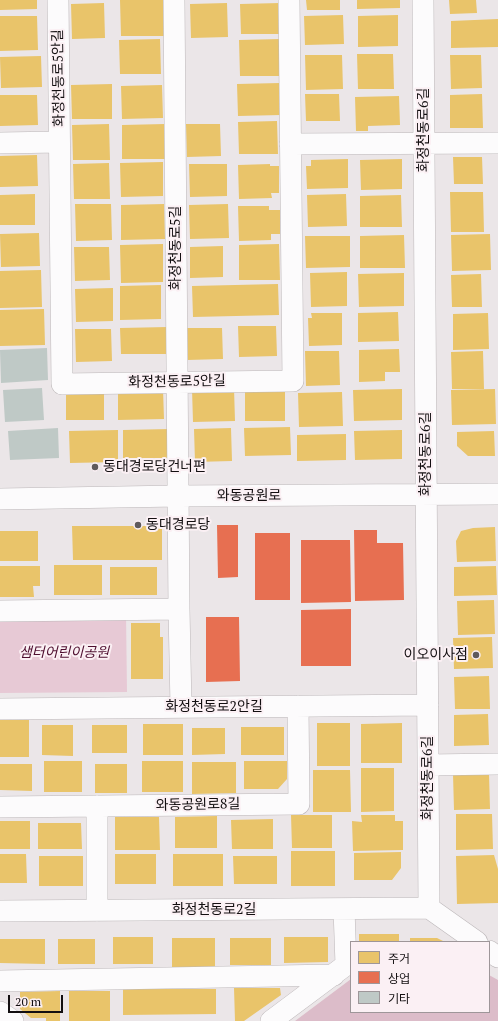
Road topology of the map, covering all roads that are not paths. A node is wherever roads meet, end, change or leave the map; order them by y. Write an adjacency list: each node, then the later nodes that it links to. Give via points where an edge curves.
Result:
1 (58, 0): 6 (street, 화정천동로5안길)
2 (174, 0): 10 (street, 화정천동로5길)
3 (288, 0): 9 (street, 화정천동로5안길)
4 (423, 0): 7 (street, 화정천동로6길)
5 (0, 142): 6 (street)
6 (59, 142): 10 (street, 화정천동로5안길, via 62,384)
7 (424, 143): 8 (street); 9 (street); 12 (street, 화정천동로6길)
8 (498, 143)
9 (290, 144): 10 (street, 화정천동로5안길, via 293,381)
10 (177, 382): 13 (street, 화정천동로5길)
11 (498, 494): 12 (street, 와동공원로)
12 (426, 495): 13 (street, 와동공원로); 17 (street, 화정천동로6길)
13 (178, 496): 14 (street, 와동공원로); 15 (street)
14 (0, 499)
15 (179, 609): 16 (street); 19 (street)
16 (0, 611)
17 (428, 705): 18 (street, 화정천동로2안길); 22 (street, 화정천동로6길)
18 (298, 706): 19 (street, 화정천동로2안길); 23 (street, 와동공원로8길, via 299,804)
19 (181, 707): 20 (street, 화정천동로2안길)
20 (0, 709)
21 (498, 764): 22 (street)
22 (428, 765): 25 (street, 화정천동로6길)
23 (97, 806): 24 (street, 와동공원로8길); 27 (street)
24 (0, 807)
25 (429, 908): 26 (street, 화정천동로2길); 29 (street)
26 (344, 909): 27 (street, 화정천동로2길); 30 (street, via 346,965)
27 (97, 910): 28 (street, 화정천동로2길)
28 (0, 911)
29 (476, 941)
30 (334, 975): 31 (street); 34 (street)
31 (0, 980)
32 (0, 1012): 33 (street)
33 (13, 1021)
34 (271, 1021)

